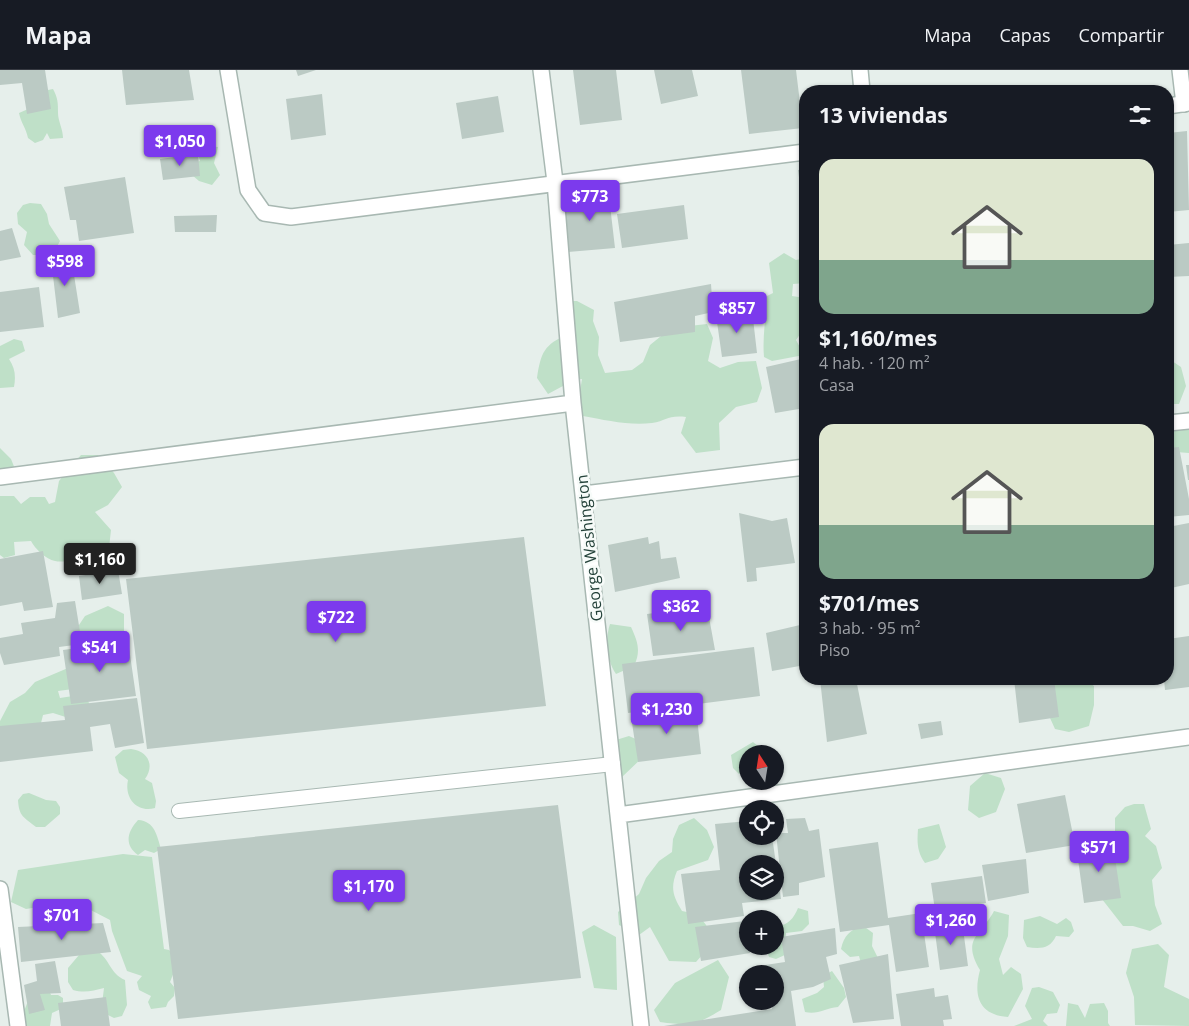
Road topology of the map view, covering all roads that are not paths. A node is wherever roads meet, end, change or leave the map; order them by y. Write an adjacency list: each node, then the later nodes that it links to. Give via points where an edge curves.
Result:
1 (228, 70): 9 (street, via 248,190 264,212 291,218)
2 (541, 70): 9 (street, George Washington)
3 (860, 70): 5 (street)
4 (1180, 70): 6 (street)
5 (861, 85)
6 (1187, 104): 7 (street)
7 (1174, 105)
8 (799, 153): 9 (street)
9 (555, 182): 10 (street, George Washington)
10 (573, 403): 14 (street); 15 (street, George Washington)
11 (1189, 421): 12 (street)
12 (1174, 422)
13 (799, 467): 15 (street)
14 (0, 477)
15 (584, 494): 17 (street, George Washington)
16 (1189, 737): 19 (street)
17 (612, 764): 18 (lane); 19 (street, George Washington)
18 (179, 811)
19 (618, 816): 22 (street, George Washington)
20 (0, 889): 21 (street)
21 (18, 1026)
22 (641, 1026)

